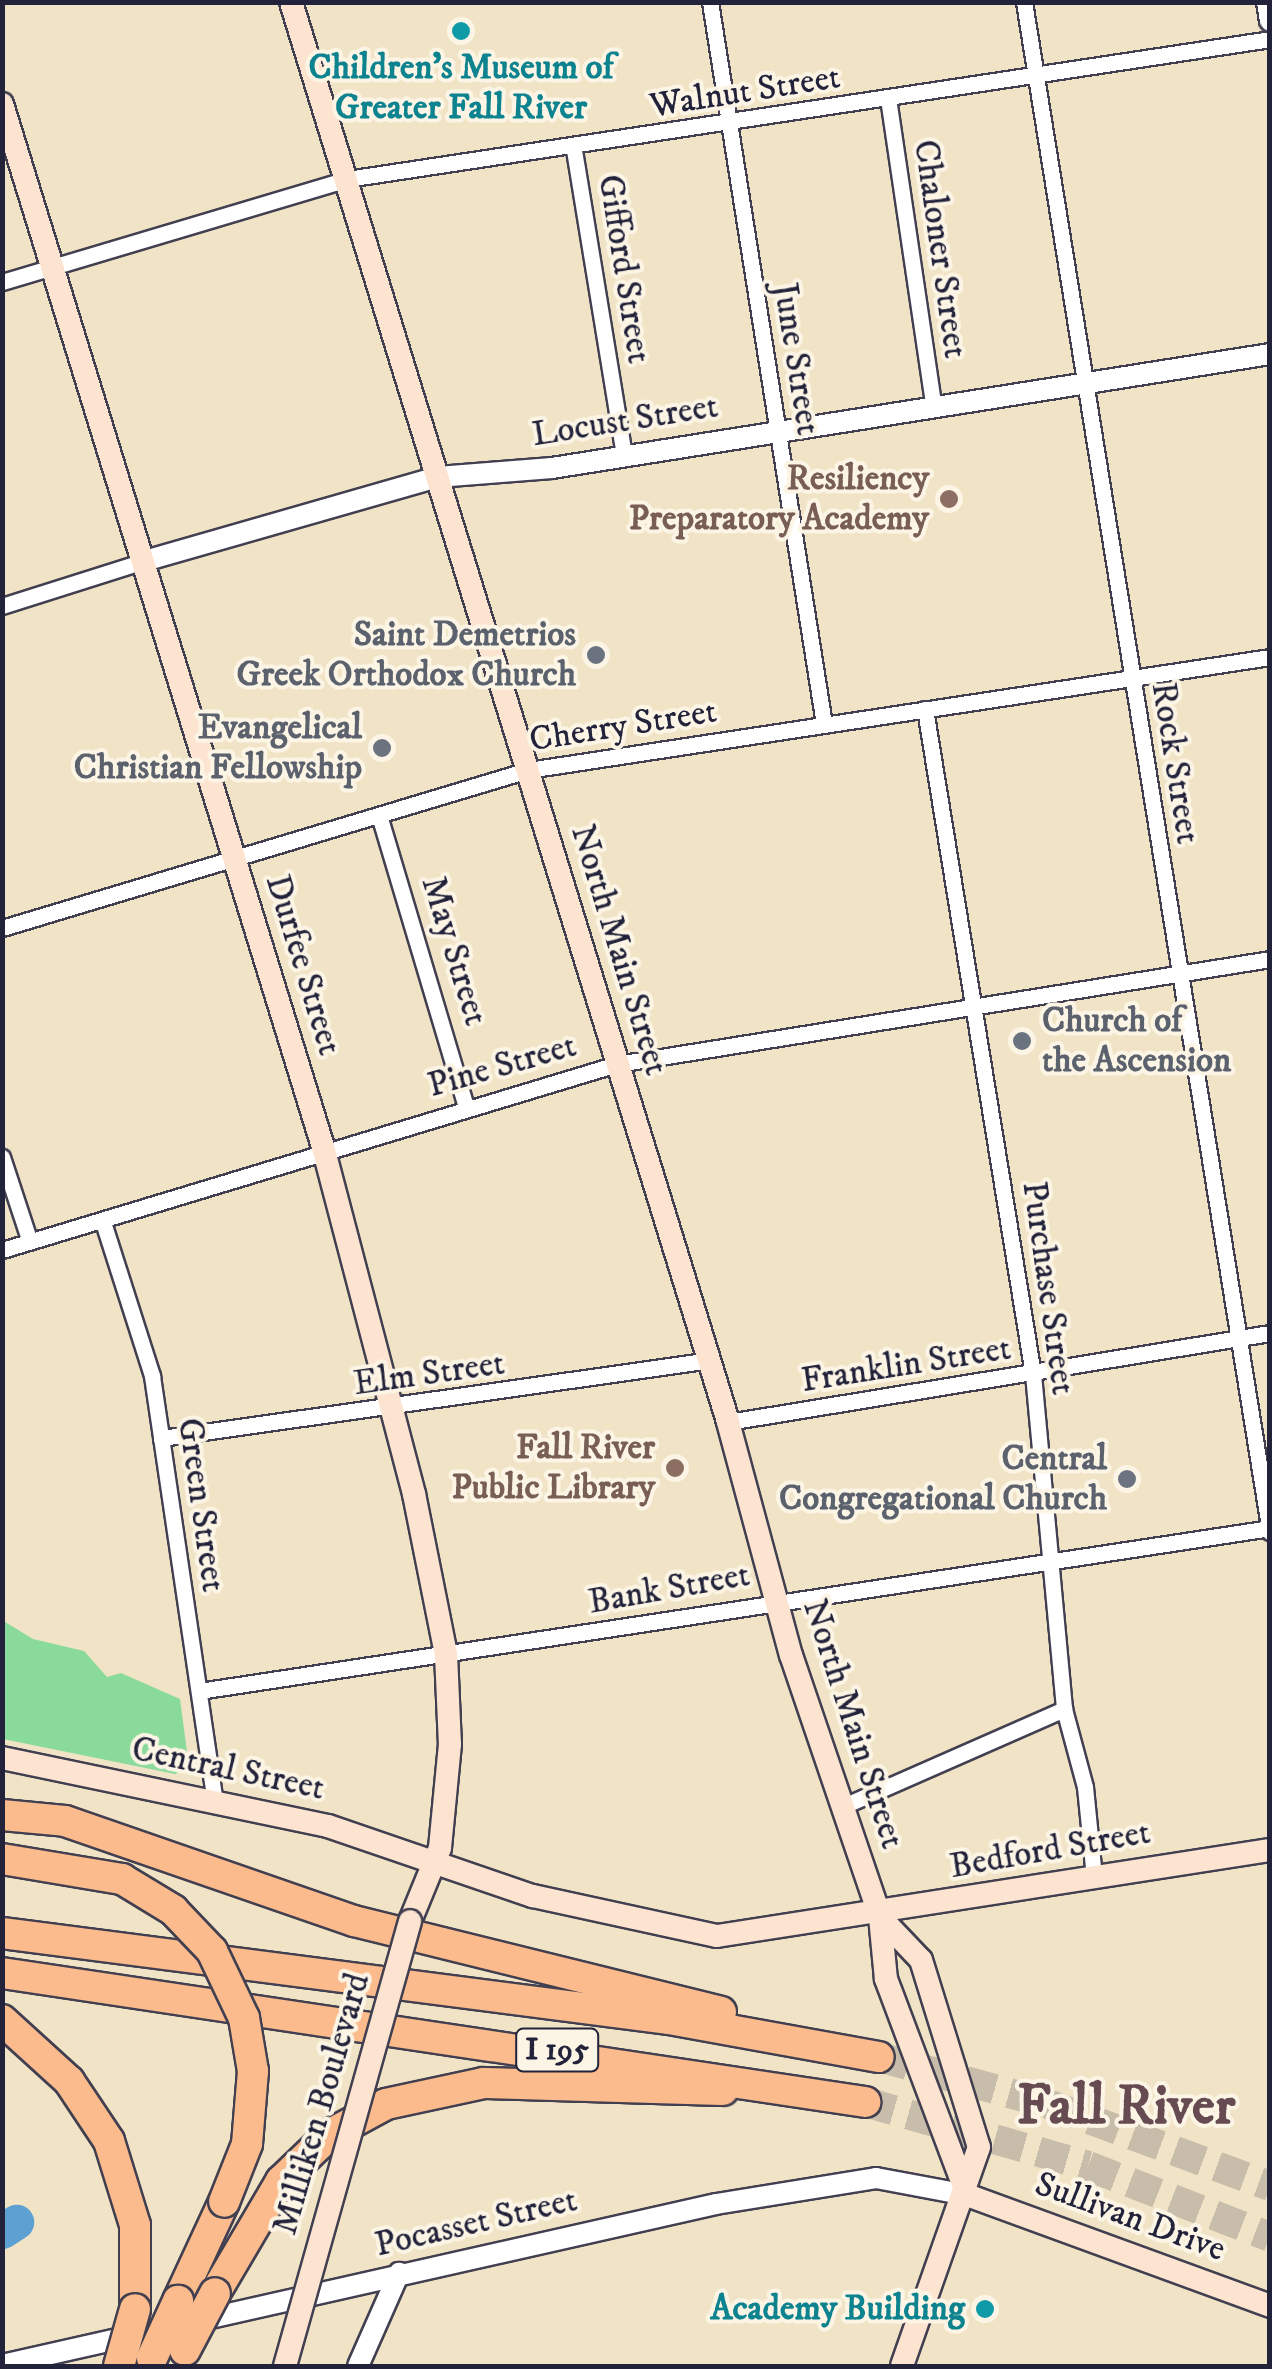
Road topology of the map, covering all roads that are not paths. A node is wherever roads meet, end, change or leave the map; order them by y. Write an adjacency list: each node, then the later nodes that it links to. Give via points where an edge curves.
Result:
1 (290, 2): 12 (main road, North Main Street)
2 (710, 2): 10 (street, June Street)
3 (1024, 2): 7 (street, Rock Street)
4 (1266, 2): 5 (street)
5 (1270, 21)
6 (1270, 39): 7 (street, Walnut Street)
7 (1036, 78): 8 (street, Walnut Street); 16 (street, Rock Street)
8 (888, 98): 10 (street, Walnut Street); 17 (street, Chaloner Street)
9 (2, 104): 13 (main road, Durfee Street)
10 (730, 126): 11 (street, Walnut Street); 18 (street, June Street)
11 (574, 150): 12 (street, Walnut Street); 19 (street, Gifford Street)
12 (347, 179): 13 (street, Walnut Street); 20 (main road, North Main Street)
13 (51, 267): 14 (street, Walnut Street); 21 (main road, Durfee Street)
14 (2, 282)
15 (1270, 354): 16 (street, Locust Street)
16 (1082, 382): 17 (street, Locust Street); 24 (street, Rock Street)
17 (934, 408): 18 (street, Locust Street)
18 (776, 431): 19 (street, Locust Street); 26 (street, June Street)
19 (624, 456): 20 (street, Locust Street)
20 (438, 476): 21 (street, Locust Street); 27 (main road, North Main Street)
21 (141, 562): 22 (street, Locust Street); 29 (main road, Durfee Street)
22 (2, 606)
23 (1270, 657): 24 (street, Cherry Street)
24 (1130, 678): 25 (street, Cherry Street); 32 (street, Rock Street)
25 (925, 709): 26 (street, Cherry Street); 33 (street, Purchase Street)
26 (824, 724): 27 (street, Cherry Street)
27 (528, 770): 28 (street, Cherry Street); 34 (main road, North Main Street)
28 (378, 815): 29 (street, Cherry Street); 35 (street, May Street)
29 (233, 859): 30 (street, Cherry Street); 36 (main road, Durfee Street)
30 (2, 928)
31 (1270, 959): 32 (street, Pine Street)
32 (1182, 974): 33 (street, Pine Street); 42 (street, Rock Street)
33 (971, 1008): 34 (street, Pine Street); 44 (street, Purchase Street)
34 (617, 1064): 35 (street, Pine Street); 43 (main road, North Main Street)
35 (466, 1106): 36 (street, Pine Street)
36 (324, 1151): 38 (street, Pine Street); 45 (main road, Durfee Street)
37 (2, 1157): 39 (street)
38 (103, 1222): 39 (street, Pine Street); 47 (street, Green Street, via 144,1338)
39 (30, 1242): 40 (street, Pine Street)
40 (2, 1250)
41 (1270, 1333): 42 (street, Franklin Street)
42 (1240, 1338): 44 (street, Franklin Street); 48 (street, Rock Street)
43 (704, 1361): 45 (street, Elm Street); 46 (main road, North Main Street)
44 (1034, 1375): 46 (street, Franklin Street); 49 (street, Purchase Street)
45 (394, 1409): 47 (street, Elm Street); 51 (main road, Durfee Street)
46 (728, 1422): 50 (main road, North Main Street)
47 (161, 1438): 52 (street, Green Street)
48 (1269, 1530): 49 (street, Bank Street)
49 (1050, 1563): 50 (street, Bank Street); 53 (street, Purchase Street)
50 (775, 1600): 51 (street, Bank Street); 56 (main road, North Main Street)
51 (446, 1654): 52 (street, Bank Street); 62 (main road, Durfee Street, via 449,1764)
52 (199, 1691): 55 (street, Green Street)
53 (1064, 1709): 56 (street); 63 (street, Purchase Street, via 1086,1787)
54 (2, 1758): 55 (main road, Central Street)
55 (215, 1802): 62 (main road, Central Street)
56 (841, 1807): 64 (main road, North Main Street)
57 (2, 1815): 60 (highway, via 65,1821)
58 (2, 1832): 60 (highway)
59 (1270, 1850): 63 (main road, Bedford Street)
60 (156, 1851): 68 (highway, via 354,1921 644,1986)
61 (2, 1859): 75 (highway, bridge, via 122,1879 173,1910 212,1951 244,2018 253,2070 246,2144 178,2301)
62 (434, 1862): 64 (main road, Bedford Street, via 704,1934); 78 (main road, Milliken Boulevard, bridge, via 410,1921)
63 (1094, 1877): 64 (main road, Bedford Street)
64 (880, 1917): 72 (main road, via 886,1979); 72 (main road, via 920,1960 953,2053 978,2147)
65 (2, 1933): 68 (highway, I 195)
66 (2, 1973): 70 (highway, I 195)
67 (2, 2020): 77 (highway, bridge, via 69,2080 109,2142 135,2225 135,2309)
68 (809, 2042): 69 (highway, I 195)
69 (878, 2057)
70 (772, 2088): 71 (highway, I 195); 75 (highway, bridge, via 484,2083 410,2095 345,2125 296,2165)
71 (865, 2102)
72 (967, 2195): 73 (street, Pocasset Street, via 876,2178); 74 (main road, Sullivan Drive); 80 (main road)
73 (399, 2273): 76 (street, Pocasset Street); 79 (street)
74 (1270, 2306)
75 (165, 2360)
76 (2, 2365)
77 (119, 2366)
78 (285, 2366)
79 (358, 2366)
80 (902, 2366)

